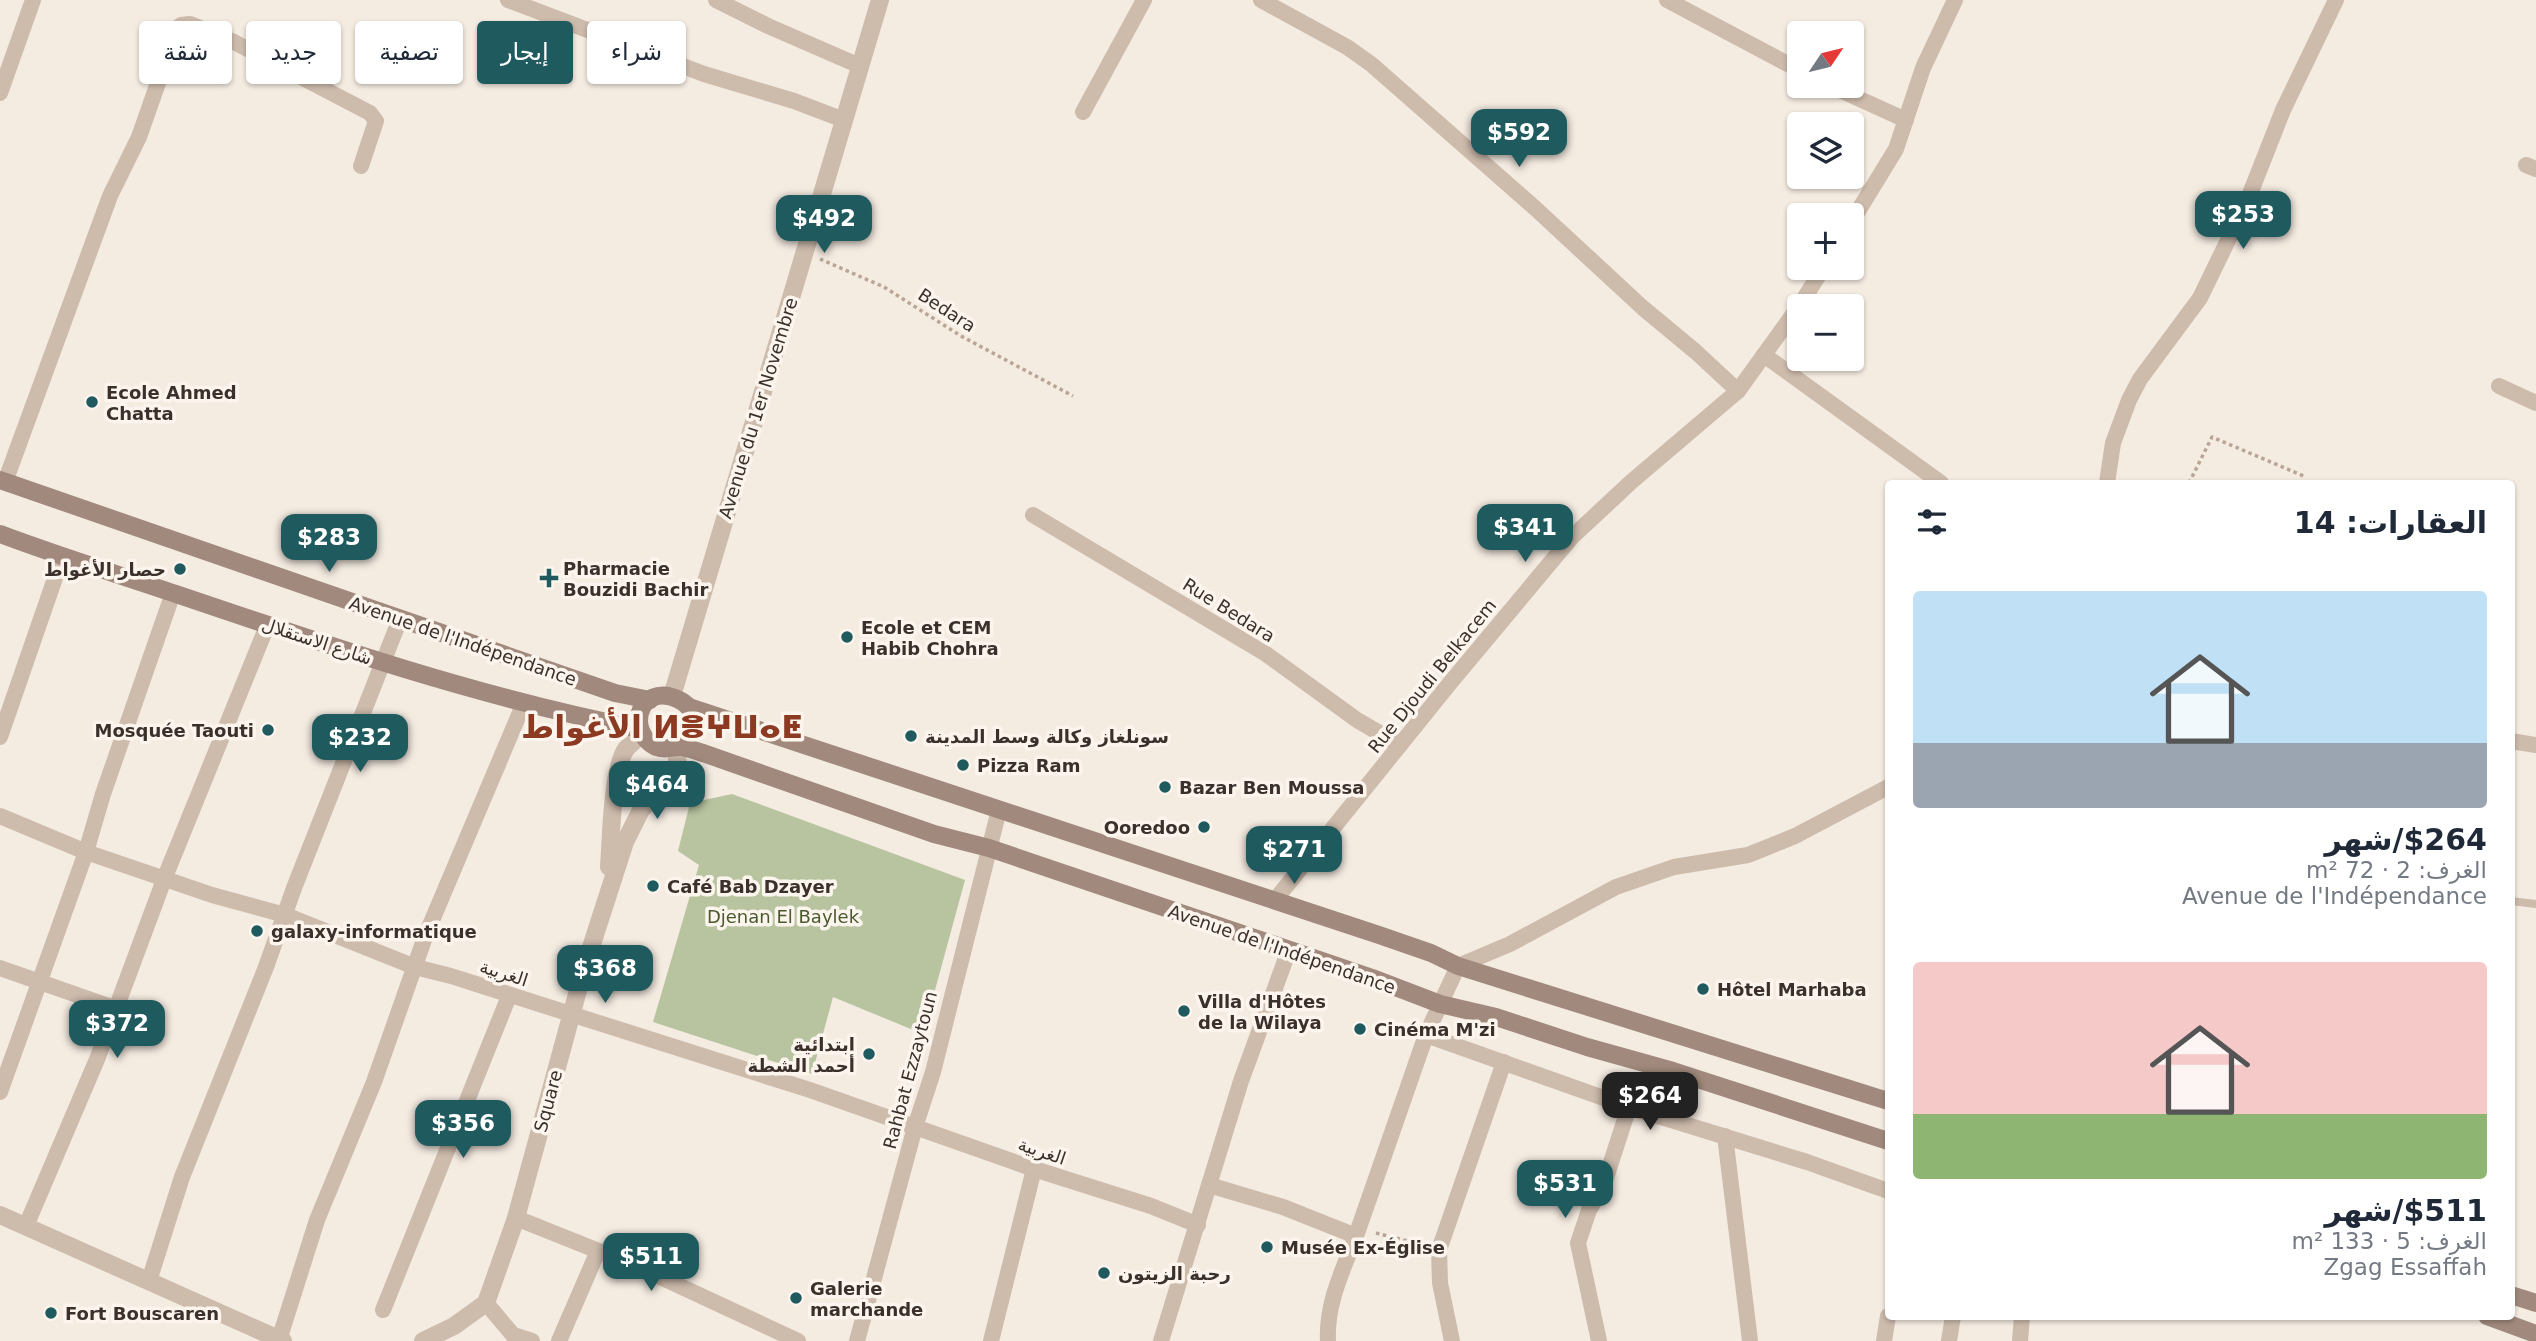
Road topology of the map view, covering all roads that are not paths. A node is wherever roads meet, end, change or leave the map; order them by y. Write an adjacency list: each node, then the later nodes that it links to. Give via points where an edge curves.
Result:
1 (33, 0): 12 (street)
2 (508, 0): 15 (street, via 704,74)
3 (716, 0): 11 (street)
4 (880, 0): 11 (street, Avenue du 1er Novembre)
5 (1144, 0): 14 (street)
6 (1261, 0): 22 (street, via 1371,64)
7 (1667, 0): 10 (street)
8 (1955, 0): 16 (street, via 1923,68)
9 (2336, 0): 25 (street, via 2200,298 2129,400 2116,434)
10 (1787, 64)
11 (860, 66): 15 (street, Avenue du 1er Novembre)
12 (0, 93)
13 (1857, 98): 16 (street)
14 (1083, 112)
15 (844, 120): 34 (street, Avenue du 1er Novembre)
16 (1906, 120): 18 (street, via 1896,149)
17 (361, 166): 26 (street, via 376,121 370,113 234,42 190,24 181,25 139,137 110,196)
18 (1863, 203)
19 (1815, 280): 20 (street, Rue Djoudi Belkacem)
20 (1764, 355): 22 (street, Rue Djoudi Belkacem); 24 (street)
21 (2500, 386): 23 (street)
22 (1738, 391): 42 (street, Rue Djoudi Belkacem, via 1571,538)
23 (2536, 403)
24 (1937, 480)
25 (2108, 480)
26 (3, 481): 31 (main road, Avenue de l'Indépendance)
27 (1033, 515): 42 (street, Rue Bedara, via 1266,654)
28 (0, 534): 29 (main road, شارع الاستقلال)
29 (62, 558): 30 (main road, شارع الاستقلال); 39 (street)
30 (173, 593): 32 (main road, شارع الاستقلال); 48 (street)
31 (400, 619): 33 (street); 35 (main road, Avenue de l'Indépendance, via 615,693)
32 (267, 626): 33 (main road, شارع الاستقلال); 49 (street)
33 (383, 662): 36 (main road, شارع الاستقلال); 54 (street)
34 (672, 695): 35 (main road); 37 (main road)
35 (650, 700): 38 (main road, via 641,713)
36 (524, 703): 38 (main road, شارع الاستقلال); 57 (street, via 444,886)
37 (689, 707): 43 (main road, via 691,733); 45 (main road)
38 (641, 732): 43 (main road, via 660,748); 51 (street, via 625,750 618,775)
39 (0, 737)
40 (2515, 742): 41 (street)
41 (2536, 745)
42 (1400, 746): 50 (street, Rue Djoudi Belkacem)
43 (677, 747): 47 (main road, Avenue de l'Indépendance, via 934,834); 51 (street, via 673,779 635,819)
44 (1885, 789): 56 (street, via 1748,855 1674,867 1616,887 1510,944)
45 (999, 810): 47 (street, Rahbat Ezzaytoun); 50 (main road)
46 (0, 816): 48 (street, الغربية)
47 (989, 848): 55 (main road, Avenue de l'Indépendance); 69 (street, Rahbat Ezzaytoun)
48 (86, 852): 49 (street, الغربية); 59 (street)
49 (165, 877): 54 (street, الغربية); 62 (street)
50 (1275, 900): 56 (main road)
51 (607, 902): 63 (street, Square)
52 (2515, 902): 53 (lane)
53 (2536, 905)
54 (285, 915): 57 (street, الغربية); 81 (street, via 182,1177)
55 (1289, 950): 61 (main road, Avenue de l'Indépendance); 73 (street)
56 (1458, 965): 61 (street); 67 (main road)
57 (415, 967): 60 (street, الغربية); 91 (street, via 317,1220)
58 (0, 968): 59 (street)
59 (39, 981): 62 (street); 66 (street)
60 (509, 996): 63 (street, الغربية); 85 (street)
61 (1440, 1004): 64 (street); 71 (main road, Avenue de l'Indépendance, via 1496,1017)
62 (117, 1009): 78 (street)
63 (572, 1014): 69 (street, الغربية); 76 (street, Square)
64 (1426, 1035): 65 (street); 79 (street)
65 (1504, 1062): 68 (street); 100 (street, via 1439,1250 1440,1283)
66 (0, 1092)
67 (1885, 1100)
68 (1629, 1107): 70 (street); 101 (street, via 1603,1187 1578,1243)
69 (915, 1127): 72 (street, الغربية); 96 (street, Rahbat Ezzaytoun)
70 (1725, 1136): 74 (street); 102 (street)
71 (1885, 1140)
72 (1034, 1169): 77 (street, الغربية); 97 (street)
73 (1209, 1185): 77 (street); 79 (street)
74 (1885, 1190)
75 (0, 1215): 78 (street)
76 (516, 1217): 80 (street); 83 (street, Square)
77 (1198, 1224): 98 (street)
78 (26, 1226): 81 (street)
79 (1357, 1232): 99 (street, via 1332,1296)
80 (598, 1251): 94 (street); 95 (street)
81 (149, 1281): 91 (street)
82 (2515, 1296): 84 (main road)
83 (486, 1303): 92 (street); 93 (street, via 513,1335)
84 (2536, 1303)
85 (383, 1310)
86 (1887, 1320): 103 (street)
87 (1952, 1320): 104 (street)
88 (2022, 1320): 105 (street)
89 (2498, 1320): 90 (main road)
90 (2536, 1334)
91 (281, 1340)
92 (424, 1341)
93 (532, 1341)
94 (559, 1341)
95 (798, 1341)
96 (857, 1341)
97 (991, 1341)
98 (1161, 1341)
99 (1328, 1341)
100 (1452, 1341)
101 (1599, 1341)
102 (1750, 1341)
103 (1884, 1341)
104 (1949, 1341)
105 (2020, 1341)

